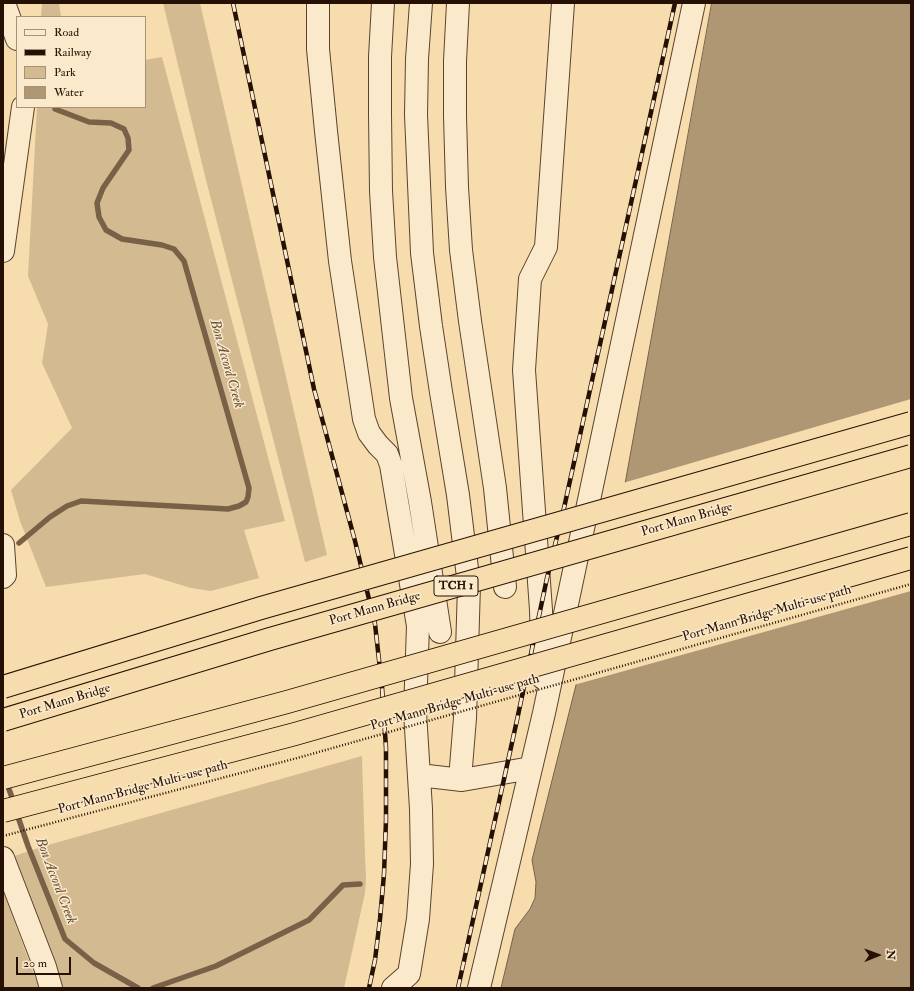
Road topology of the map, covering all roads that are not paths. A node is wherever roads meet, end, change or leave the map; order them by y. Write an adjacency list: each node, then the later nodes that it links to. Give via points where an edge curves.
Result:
1 (4, 3): 8 (lane)
2 (318, 3): 23 (lane, via 318,49 340,261 364,419 369,433 387,454 391,465 418,626 415,712)
3 (383, 3): 18 (lane, via 380,56 380,191 385,257 401,398)
4 (421, 3): 25 (lane, via 416,115 422,253 469,585 465,718)
5 (458, 3): 17 (lane, via 455,116 461,250 495,488)
6 (563, 3): 20 (lane, via 546,247 530,279 524,370 541,610)
7 (694, 3): 20 (lane)
8 (16, 36)
9 (23, 108): 10 (lane)
10 (3, 252)
11 (911, 422): 19 (highway, bridge, via 261,608)
12 (911, 456): 21 (highway, Port Mann Bridge / TCH 1, bridge, via 270,639)
13 (911, 524): 24 (highway, bridge, via 287,702)
14 (3, 545): 16 (lane)
15 (911, 558): 26 (highway, bridge, via 295,734)
16 (3, 577)
17 (505, 587)
18 (440, 632)
19 (3, 687)
20 (544, 713): 22 (lane)
21 (3, 720)
22 (531, 768): 25 (lane); 30 (lane)
23 (419, 775): 25 (lane); 29 (lane, via 422,864 418,919 409,974)
24 (3, 778)
25 (460, 779)
26 (3, 811)
27 (3, 858): 28 (lane)
28 (51, 988)
29 (393, 988)
30 (480, 988)

